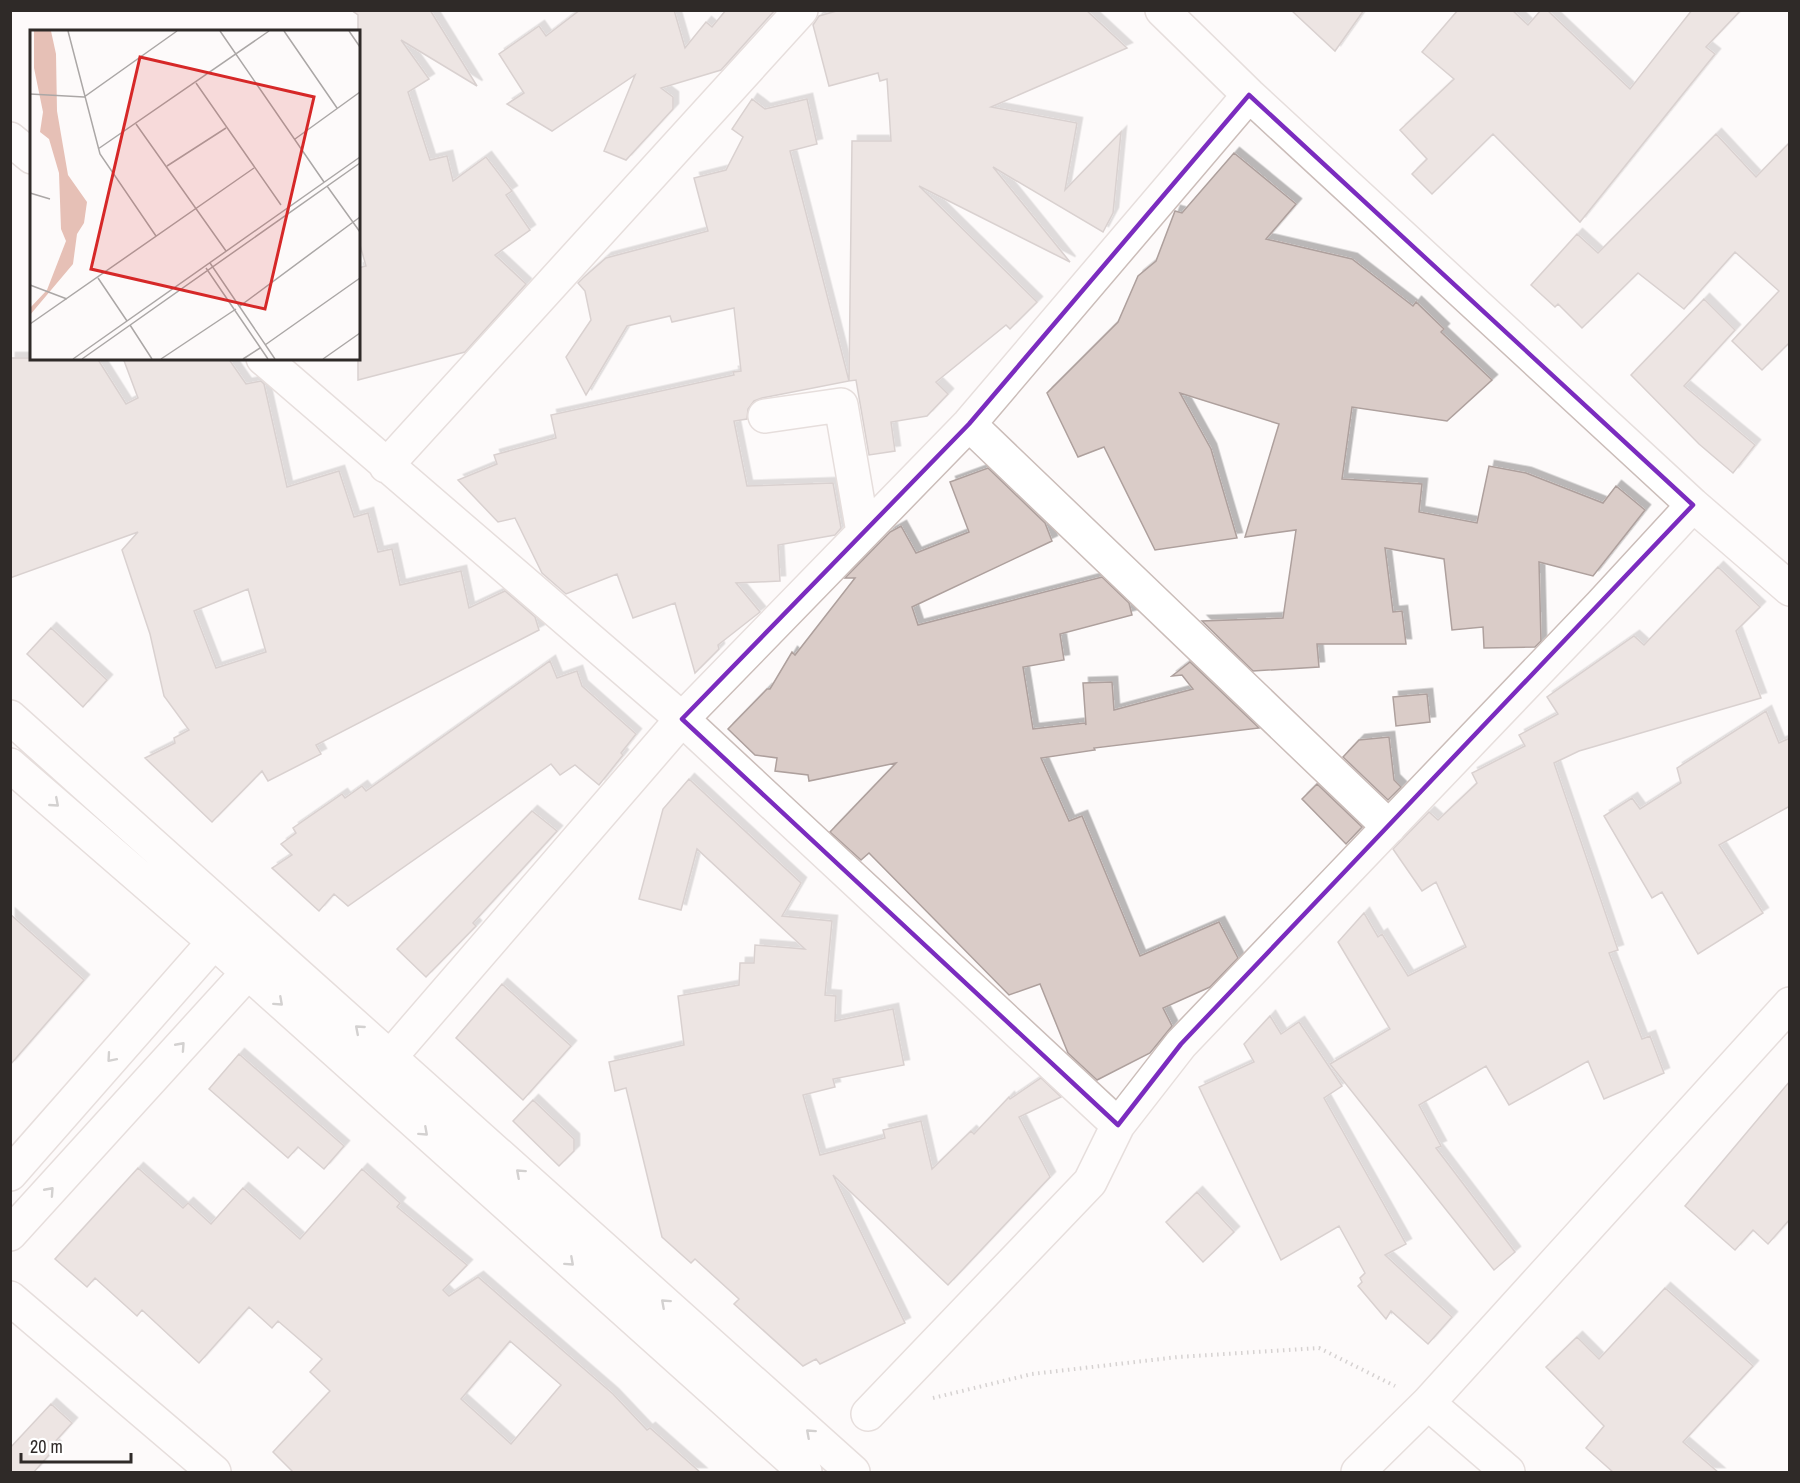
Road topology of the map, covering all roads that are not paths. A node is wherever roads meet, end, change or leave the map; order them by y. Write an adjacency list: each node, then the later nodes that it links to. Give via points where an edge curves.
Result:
1 (801, 10): 9 (street)
2 (1162, 10): 3 (street)
3 (1249, 95): 8 (street); 10 (street)
4 (10, 139): 5 (street)
5 (30, 155)
6 (264, 360): 9 (street)
7 (765, 416): 11 (street, via 842,405)
8 (969, 424): 11 (street); 16 (street)
9 (386, 466): 14 (street)
10 (1693, 505): 12 (street); 16 (street)
11 (863, 532): 14 (street)
12 (1790, 588)
13 (10, 717): 17 (street)
14 (681, 719): 20 (street); 21 (street)
15 (10, 765): 17 (street, one-way to 17)
16 (1389, 827): 21 (street, via 1181,1044)
17 (223, 931): 18 (street); 22 (street, one-way to 22)
18 (257, 962): 20 (street, one-way to 18); 23 (street, one-way to 18); 28 (street, one-way to 28)
19 (1790, 1004): 25 (street)
20 (391, 1056): 29 (street, one-way to 20)
21 (1118, 1125): 26 (street, via 1090,1182)
22 (10, 1174)
23 (10, 1234)
24 (10, 1298): 27 (street)
25 (1428, 1403): 30 (street); 31 (street)
26 (868, 1414)
27 (214, 1473)
28 (805, 1473)
29 (853, 1473)
30 (1358, 1473)
31 (1508, 1473)

